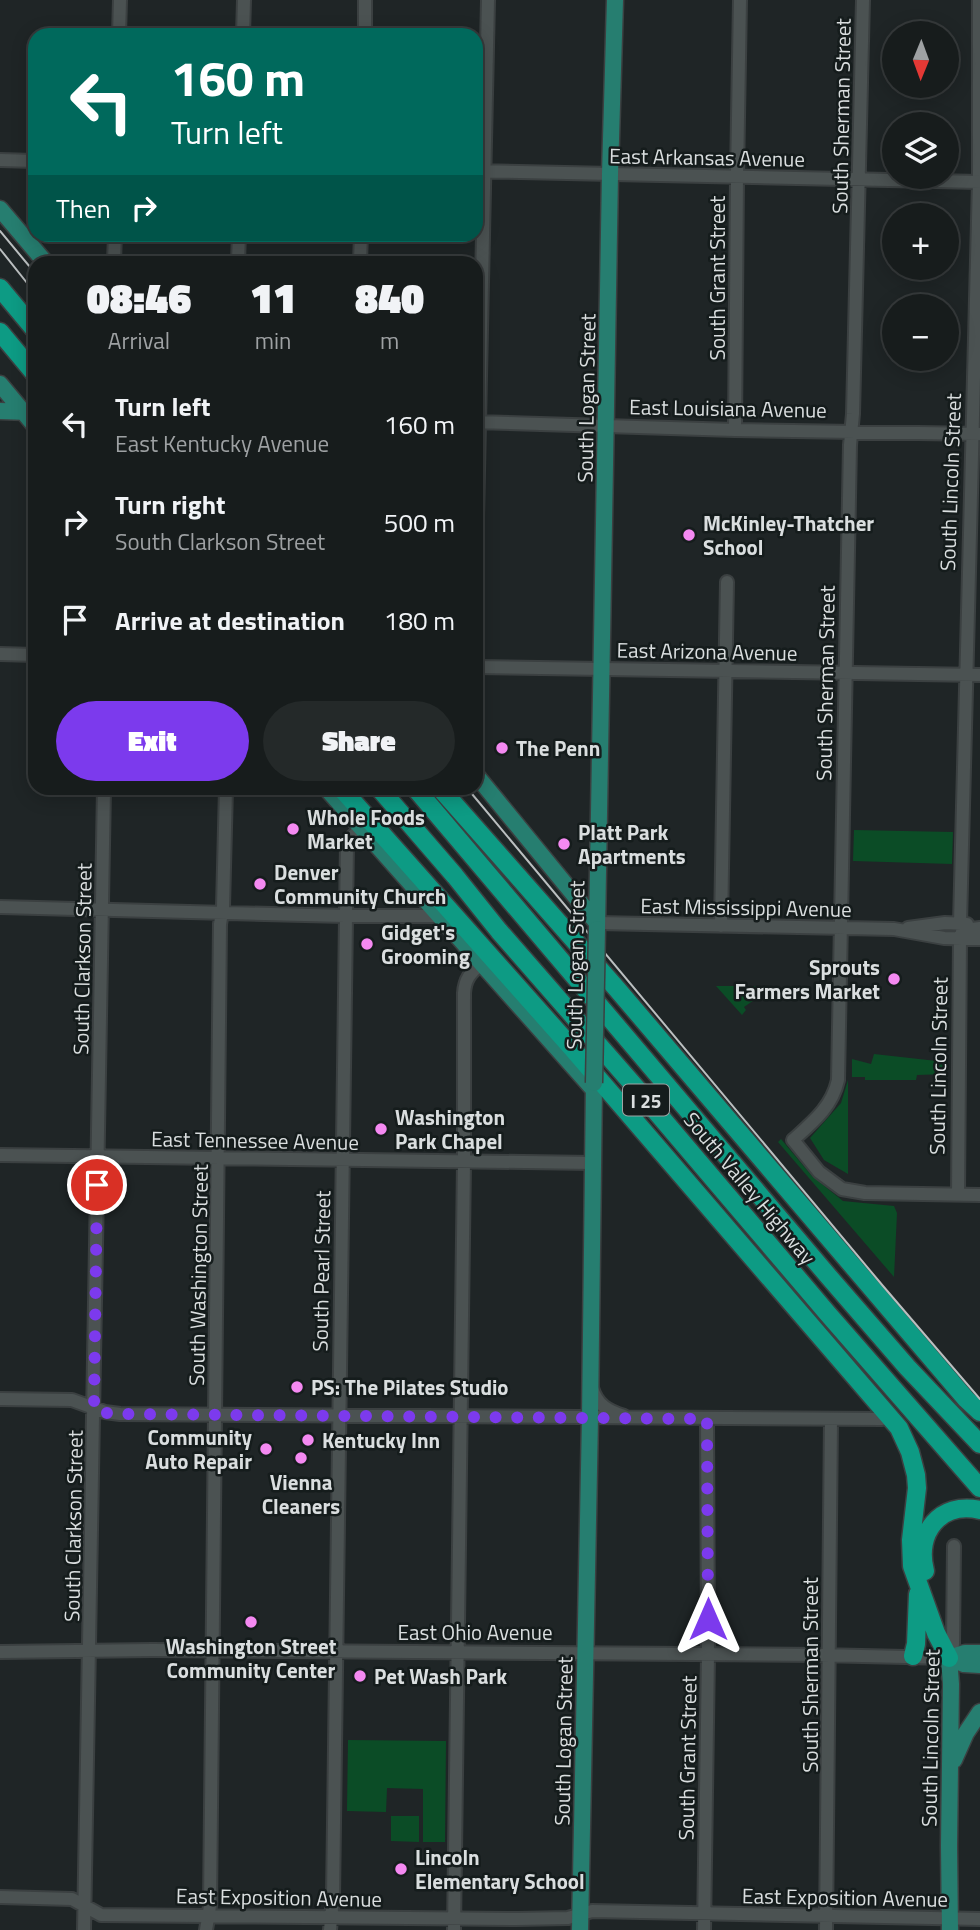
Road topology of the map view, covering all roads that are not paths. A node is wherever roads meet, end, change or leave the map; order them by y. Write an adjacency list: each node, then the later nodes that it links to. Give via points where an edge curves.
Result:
1 (120, 0): 9 (street)
2 (244, 0): 10 (street)
3 (365, 0): 11 (street)
4 (488, 0): 12 (street)
5 (615, 0): 16 (main road, South Logan Street)
6 (740, 0): 17 (street, South Grant Street)
7 (863, 0): 18 (street, South Sherman Street)
8 (979, 0): 19 (street, South Lincoln Street)
9 (119, 28)
10 (243, 28)
11 (365, 28)
12 (483, 107)
13 (0, 160): 14 (street)
14 (28, 161)
15 (483, 171): 16 (street, East Arkansas Avenue)
16 (610, 174): 17 (street, East Arkansas Avenue); 33 (main road, South Logan Street)
17 (737, 176): 18 (street, East Arkansas Avenue); 34 (street, South Grant Street)
18 (858, 179): 19 (street, East Arkansas Avenue); 35 (street, South Sherman Street)
19 (980, 182): 36 (street, South Lincoln Street)
20 (0, 209): 22 (main road)
21 (28, 242): 23 (main road)
22 (28, 242)
23 (40, 256)
24 (0, 288): 25 (highway)
25 (28, 322)
26 (0, 332): 27 (highway)
27 (28, 367)
28 (0, 384): 30 (main road)
29 (0, 411): 31 (main road)
30 (28, 411)
31 (28, 412)
32 (483, 422): 33 (street, East Louisiana Avenue)
33 (606, 426): 34 (street, East Louisiana Avenue); 41 (main road, South Logan Street)
34 (735, 430): 35 (street, East Louisiana Avenue)
35 (852, 432): 36 (street, East Louisiana Avenue); 43 (street, South Sherman Street)
36 (976, 434): 44 (street, South Lincoln Street)
37 (727, 582): 42 (street)
38 (0, 654): 39 (street)
39 (28, 654)
40 (483, 667): 41 (street, East Arizona Avenue)
41 (601, 669): 42 (street, East Arizona Avenue); 63 (main road, South Logan Street)
42 (725, 671): 43 (street, East Arizona Avenue); 64 (street)
43 (845, 673): 44 (street, East Arizona Avenue); 66 (street, South Sherman Street)
44 (966, 675): 45 (street, East Arizona Avenue); 62 (street, South Lincoln Street)
45 (980, 675)
46 (483, 784): 63 (main road)
47 (104, 795): 58 (street, South Clarkson Street)
48 (226, 795): 59 (street, South Washington Street)
49 (332, 795): 56 (main road)
50 (347, 795): 100 (highway, via 899,1428 916,1475 911,1551)
51 (359, 795): 73 (highway, via 613,1078)
52 (385, 795): 73 (highway, South Valley Highway / I 25)
53 (421, 795): 96 (highway, South Valley Highway / I 25, via 837,1287)
54 (446, 795): 71 (highway)
55 (458, 795): 71 (highway)
56 (361, 828): 60 (street, South Pearl Street, via 347,842); 61 (main road)
57 (0, 907): 58 (street)
58 (102, 909): 59 (street); 75 (street, South Clarkson Street)
59 (222, 912): 60 (street); 76 (street, South Washington Street)
60 (345, 916): 61 (street); 77 (street, South Pearl Street)
61 (439, 916): 70 (main road)
62 (960, 923): 65 (street, East Mississippi Avenue); 67 (street, East Mississippi Avenue)
63 (597, 926): 64 (street, East Mississippi Avenue); 72 (main road, South Logan Street, bridge)
64 (721, 926): 66 (street, East Mississippi Avenue)
65 (980, 926): 68 (street, via 965,930)
66 (839, 928): 67 (street, East Mississippi Avenue); 80 (street, South Sherman Street, via 836,1087 825,1109 793,1140 820,1172 842,1189)
67 (894, 929): 68 (street, East Mississippi Avenue)
68 (960, 938): 69 (street, East Mississippi Avenue); 80 (street, South Lincoln Street)
69 (980, 939)
70 (481, 964): 72 (main road); 78 (street, via 464,986)
71 (617, 989): 82 (highway)
72 (594, 1087): 79 (main road, South Logan Street)
73 (637, 1089): 97 (highway, South Valley Highway / I 25)
74 (0, 1155): 75 (street, East Tennessee Avenue)
75 (97, 1157): 76 (street, East Tennessee Avenue); 85 (street, South Clarkson Street)
76 (218, 1158): 77 (street, East Tennessee Avenue); 87 (street, South Washington Street)
77 (341, 1160): 78 (street, East Tennessee Avenue); 88 (street, South Pearl Street)
78 (464, 1162): 79 (street, East Tennessee Avenue); 89 (street)
79 (593, 1163): 83 (main road, South Logan Street)
80 (958, 1195): 81 (street)
81 (980, 1195)
82 (798, 1201): 86 (highway); 95 (highway, via 912,1354)
83 (590, 1381): 90 (main road, South Logan Street); 91 (street, via 600,1404)
84 (0, 1399): 85 (street, via 72,1400)
85 (94, 1409): 87 (street, via 110,1414); 101 (street, South Clarkson Street)
86 (980, 1412)
87 (216, 1414): 88 (street); 102 (street, South Washington Street)
88 (338, 1415): 89 (street); 104 (street, South Pearl Street)
89 (461, 1417): 90 (street); 105 (street)
90 (590, 1418): 91 (street); 106 (main road, South Logan Street)
91 (631, 1419): 92 (street)
92 (707, 1419): 93 (street); 108 (street, South Grant Street)
93 (831, 1419): 94 (street); 109 (street, South Sherman Street)
94 (882, 1419)
95 (980, 1434)
96 (980, 1444)
97 (980, 1488)
98 (974, 1509): 111 (highway, via 949,1510 928,1532 923,1552)
99 (954, 1546): 111 (street, South Lincoln Street)
100 (919, 1584): 110 (highway); 111 (highway)
101 (90, 1651): 102 (street, East Ohio Avenue); 103 (street, East Ohio Avenue); 116 (street, South Clarkson Street)
102 (213, 1651): 104 (street, East Ohio Avenue); 119 (street, South Washington Street)
103 (0, 1652)
104 (336, 1652): 105 (street, East Ohio Avenue); 122 (street, South Pearl Street)
105 (457, 1653): 106 (street, East Ohio Avenue); 123 (street)
106 (586, 1653): 108 (street, East Ohio Avenue); 121 (main road, South Logan Street)
107 (980, 1653): 111 (main road, East Ohio Avenue)
108 (708, 1654): 109 (street, East Ohio Avenue); 117 (street, South Grant Street)
109 (829, 1655): 110 (street, East Ohio Avenue); 118 (street, South Sherman Street)
110 (913, 1656): 111 (street, East Ohio Avenue)
111 (949, 1658): 112 (main road, East Ohio Avenue); 114 (main road, South Lincoln Street)
112 (980, 1665)
113 (980, 1712): 114 (main road)
114 (951, 1769): 124 (main road, South Lincoln Street)
115 (0, 1897): 116 (street, East Exposition Avenue, via 72,1899)
116 (85, 1907): 119 (street, East Exposition Avenue, via 101,1914); 125 (street, South Clarkson Street)
117 (704, 1913): 118 (street, East Exposition Avenue); 121 (street, East Exposition Avenue, via 592,1911); 127 (street, South Grant Street)
118 (827, 1915): 124 (street, East Exposition Avenue); 128 (street, South Sherman Street)
119 (208, 1916): 122 (street, East Exposition Avenue); 126 (street, South Washington Street)
120 (980, 1919): 124 (street, East Exposition Avenue)
121 (580, 1922): 123 (street, East Exposition Avenue, via 568,1918)
122 (330, 1924): 123 (street, East Exposition Avenue)
123 (454, 1924)
124 (951, 1924)
125 (84, 1930)
126 (206, 1930)
127 (704, 1930)
128 (826, 1930)

